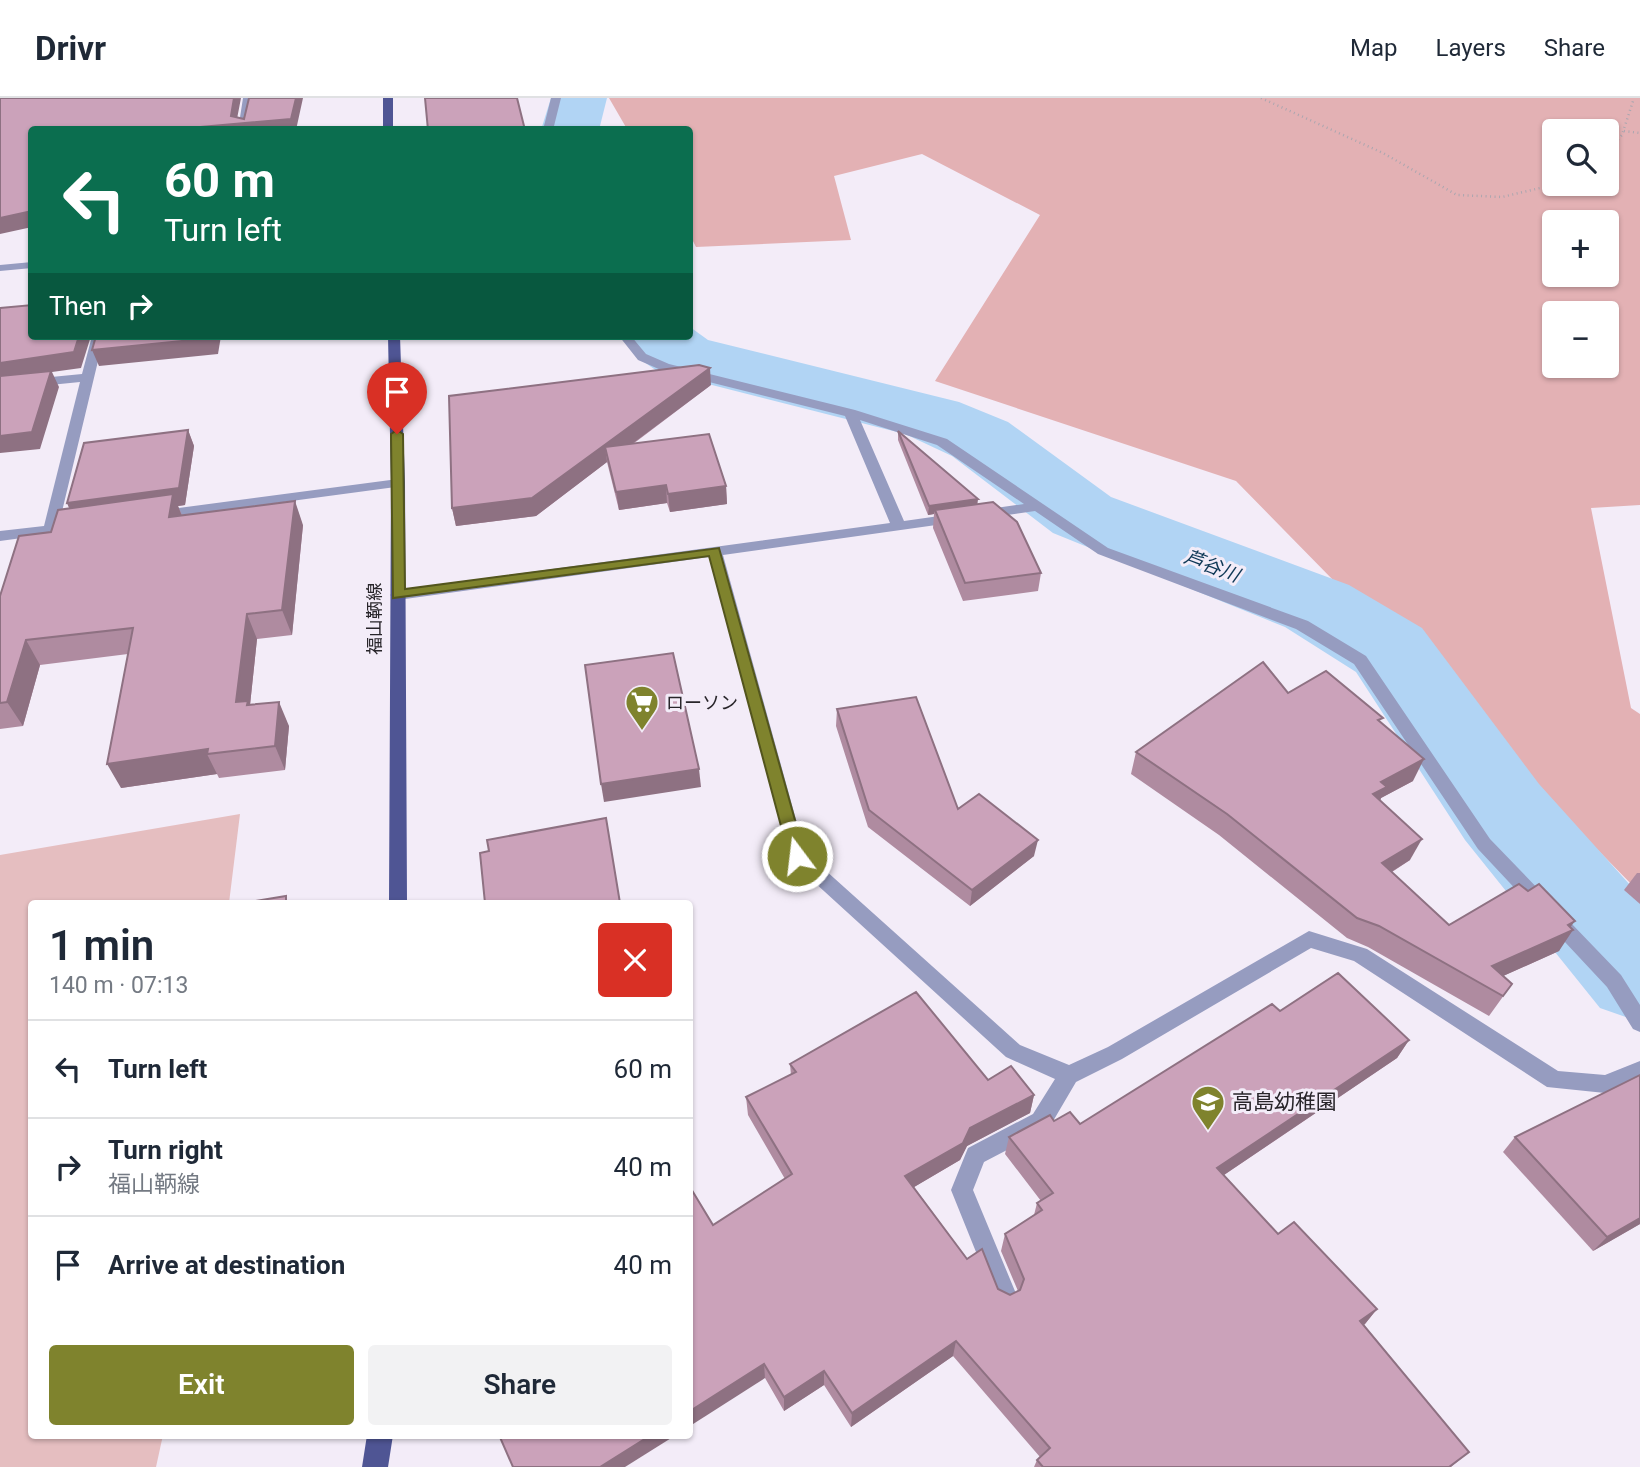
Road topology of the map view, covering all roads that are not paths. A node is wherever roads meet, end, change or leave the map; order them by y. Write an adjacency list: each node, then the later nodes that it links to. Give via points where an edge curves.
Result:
1 (248, 98): 4 (street)
2 (388, 98): 5 (main road)
3 (556, 98): 6 (street)
4 (244, 126)
5 (388, 126)
6 (549, 126)
7 (28, 265): 8 (street)
8 (0, 268)
9 (97, 340): 12 (street)
10 (394, 340): 15 (main road, 福山鞆線)
11 (628, 340): 14 (street, via 642,357 665,368)
12 (88, 377): 13 (street); 20 (street)
13 (0, 386)
14 (850, 413): 16 (street, via 942,442); 19 (street)
15 (398, 483): 17 (street); 23 (main road, 福山鞆線)
16 (1036, 508): 19 (street); 25 (street, via 1103,551 1302,625 1360,660 1484,844 1614,981)
17 (144, 517)
18 (90, 524): 20 (street)
19 (899, 526): 22 (street)
20 (50, 530): 21 (street)
21 (0, 536)
22 (715, 551): 23 (street); 27 (street, via 797,856 1013,1051)
23 (398, 595): 24 (main road, 福山鞆線)
24 (398, 900)
25 (1640, 1023)
26 (1640, 1070): 27 (street, via 1605,1084 1554,1080 1360,955 1308,939)
27 (1069, 1075): 28 (street, via 1041,1121 976,1155 962,1190)
28 (1004, 1296)
29 (379, 1439): 30 (main road)
30 (375, 1467)

